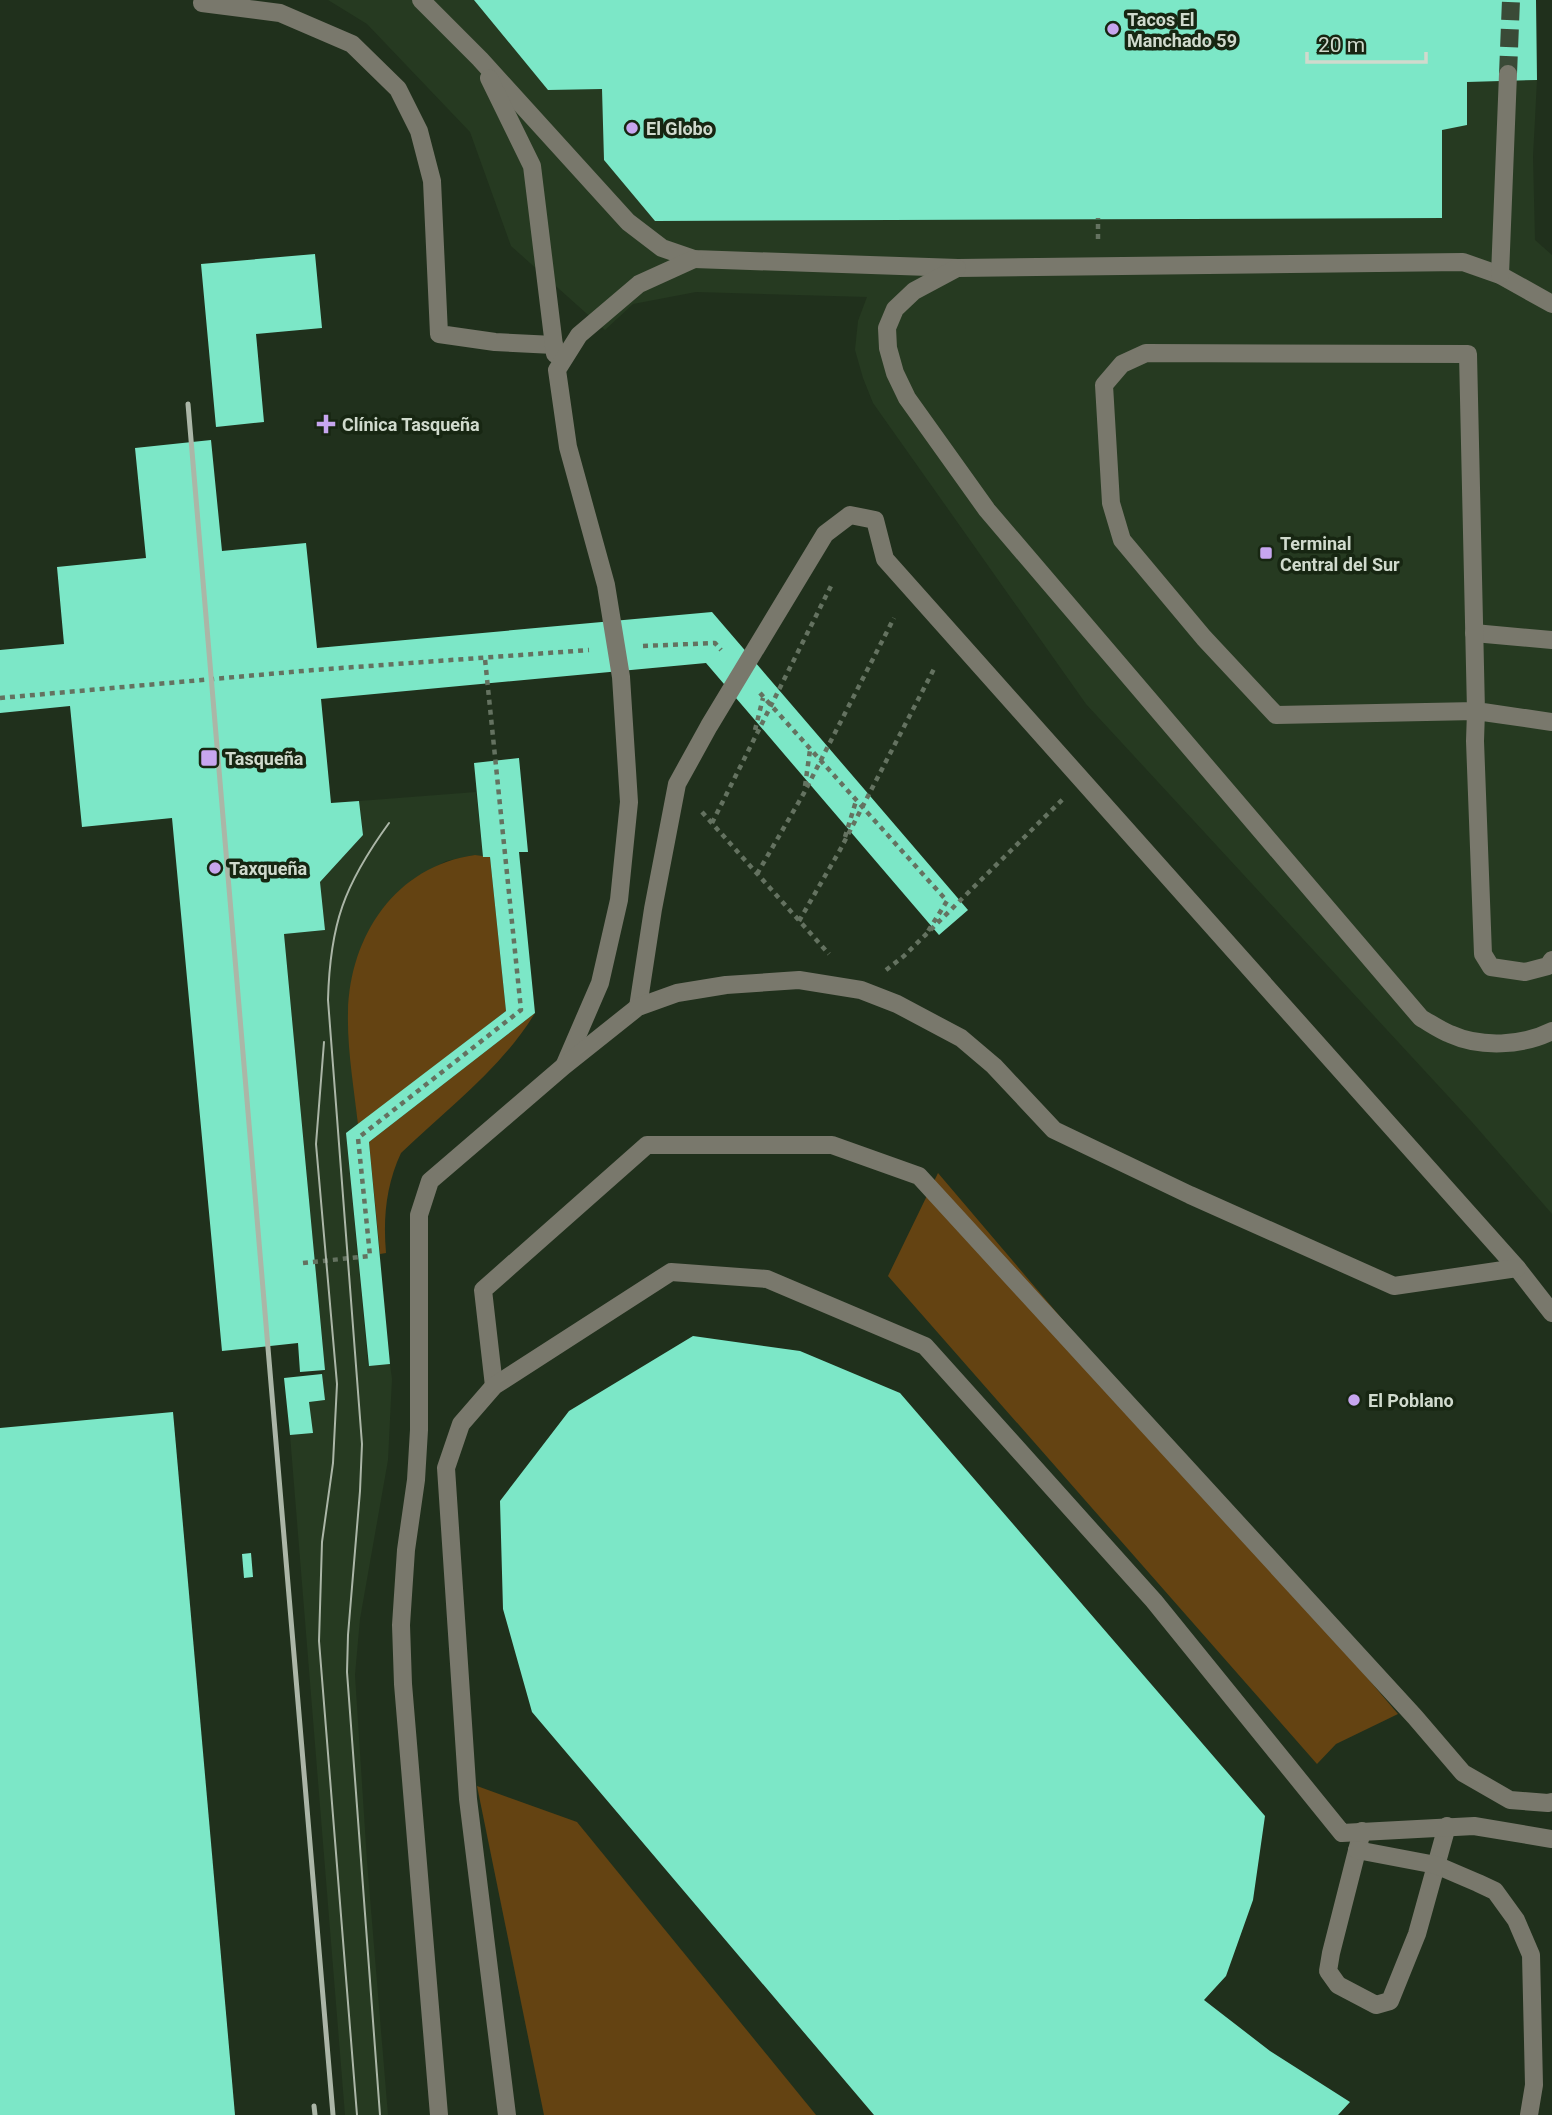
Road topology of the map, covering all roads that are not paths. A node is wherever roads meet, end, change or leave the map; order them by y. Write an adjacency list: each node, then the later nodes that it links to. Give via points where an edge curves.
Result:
1 (421, 0): 3 (lane)
2 (202, 4): 9 (lane, via 280,13 352,44 398,89 419,131 432,181 439,334)
3 (480, 59): 5 (lane, via 628,222 662,248); 9 (lane, via 532,166)
4 (1508, 74): 7 (lane)
5 (694, 259): 6 (lane); 10 (lane, via 639,284 579,335)
6 (958, 268): 7 (lane, via 1463,262); 17 (lane, via 914,291 895,309 887,328 888,348 907,398 987,510 1421,1017 1451,1035 1484,1043 1517,1042)
7 (1500, 275): 8 (lane)
8 (1552, 304)
9 (554, 345): 10 (lane)
10 (557, 370): 18 (lane, via 568,447 606,585 621,677 629,802 618,900 600,983)
11 (1474, 633): 12 (lane); 13 (lane); 13 (lane, via 1468,354 1146,353 1122,364 1104,385 1111,503 1122,540 1276,715)
12 (1552, 640)
13 (1476, 711): 14 (lane); 15 (lane, via 1483,954 1491,967 1525,972 1548,966)
14 (1552, 722)
15 (1552, 960)
16 (638, 1007): 18 (lane); 19 (lane, via 677,993 726,985 799,980 861,989 961,1038 1054,1130 1394,1286); 19 (lane, via 677,784 825,534 850,515 875,520 885,558)
17 (1552, 1031)
18 (564, 1066): 28 (lane, via 430,1181 419,1215 419,1430 401,1625)
19 (1517, 1268): 20 (lane)
20 (1552, 1313)
21 (494, 1386): 22 (lane, via 483,1290 647,1145 832,1145 919,1176 1463,1773 1510,1800); 24 (lane, via 671,1272 767,1279 925,1346 1154,1601 1342,1833); 29 (lane, via 461,1424 446,1468 468,1799)
22 (1552, 1802)
23 (1447, 1826): 24 (lane); 25 (lane); 27 (lane)
24 (1362, 1831): 26 (lane)
25 (1552, 1839)
26 (1357, 1850): 27 (lane); 27 (lane, via 1328,1971 1338,1985 1376,2005 1390,2001 1417,1934)
27 (1436, 1866): 30 (lane, via 1495,1891 1516,1920 1531,1955 1534,2085)
28 (439, 2115)
29 (507, 2115)
30 (1529, 2115)

